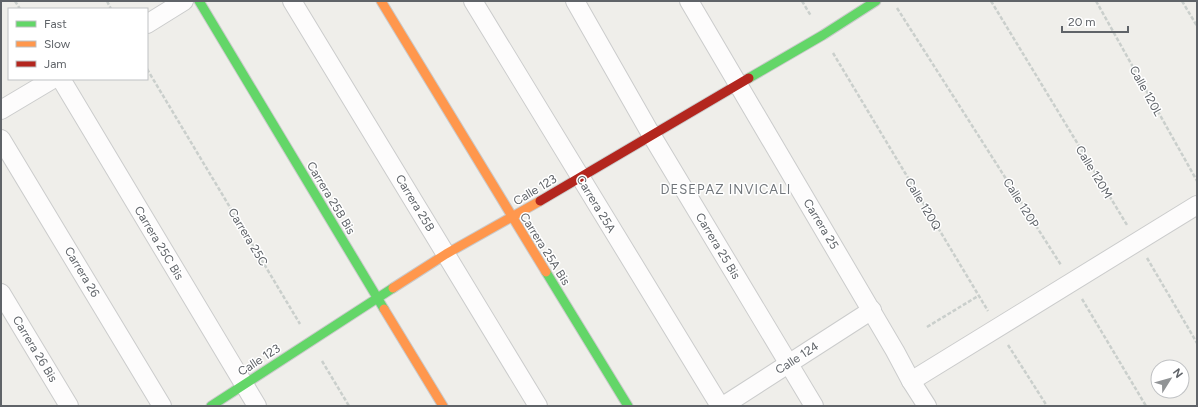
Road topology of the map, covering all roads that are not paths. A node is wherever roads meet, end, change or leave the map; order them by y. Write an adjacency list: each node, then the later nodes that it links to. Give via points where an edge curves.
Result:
1 (184, 1): 9 (street)
2 (199, 1): 21 (street, Carrera 25B Bis)
3 (292, 1): 19 (street, Carrera 25B)
4 (382, 1): 18 (street, Carrera 25A Bis)
5 (473, 1): 16 (street, Carrera 25A)
6 (575, 1): 14 (street, Carrera 25 Bis)
7 (690, 1): 12 (street, Carrera 25)
8 (876, 1): 12 (street, Calle 123)
9 (148, 23)
10 (51, 80): 13 (street)
11 (62, 80): 25 (street, Carrera 25C Bis)
12 (738, 85): 14 (street, Calle 123); 22 (street, Carrera 25)
13 (1, 110)
14 (652, 136): 16 (street, Calle 123); 23 (street, Carrera 25 Bis)
15 (1, 139): 27 (street, Carrera 26)
16 (580, 177): 18 (street, Calle 123); 33 (street, Carrera 25A)
17 (1197, 205): 24 (street)
18 (512, 218): 19 (street, Calle 123); 32 (street, Carrera 25A Bis)
19 (446, 254): 21 (street, Calle 123); 31 (street, Carrera 25B)
20 (1, 293): 26 (street, Carrera 26 Bis)
21 (377, 298): 25 (street, Calle 123); 30 (street, Carrera 25B Bis)
22 (872, 310): 23 (street, Calle 124); 24 (street, Carrera 25)
23 (788, 364): 33 (street, Calle 124); 34 (street, Carrera 25 Bis)
24 (911, 381): 35 (street, Carrera 25)
25 (244, 385): 28 (street, Calle 123); 29 (street, Carrera 25C Bis)
26 (69, 406)
27 (162, 406)
28 (211, 406)
29 (256, 406)
30 (443, 406)
31 (538, 406)
32 (628, 406)
33 (721, 406)
34 (814, 406)
35 (927, 406)

